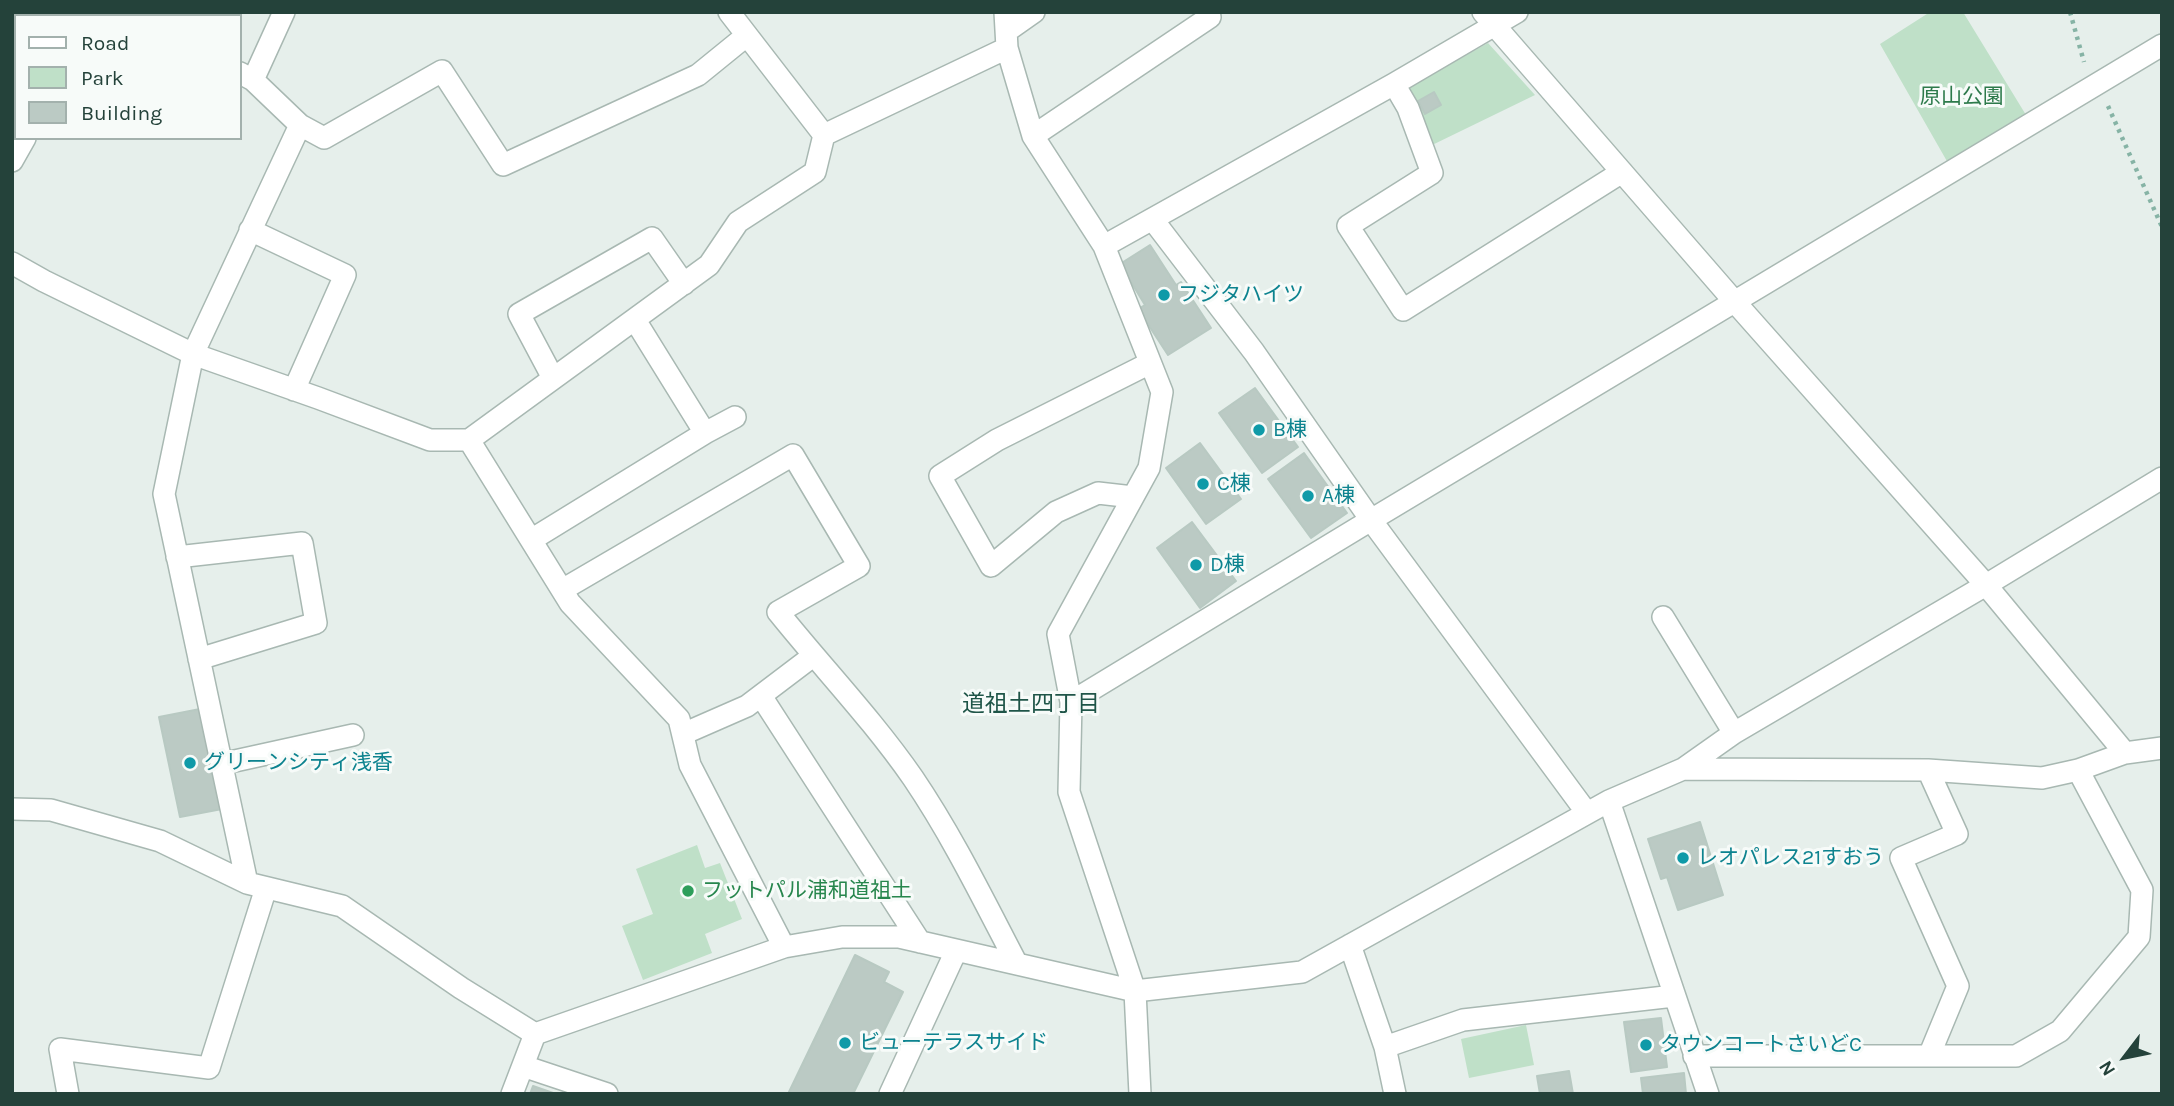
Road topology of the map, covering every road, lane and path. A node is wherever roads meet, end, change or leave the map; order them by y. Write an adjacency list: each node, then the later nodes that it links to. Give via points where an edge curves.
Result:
1 (284, 12): 11 (street)
2 (729, 12): 9 (street)
3 (1034, 12): 8 (street)
4 (1207, 12): 16 (street, via 1210,17)
5 (1517, 12): 7 (street)
6 (2070, 12): 13 (path)
7 (1489, 19): 12 (street); 19 (street)
8 (1006, 30): 15 (street); 16 (street)
9 (746, 36): 14 (street, via 698,75 503,165 442,71 324,138); 15 (street)
10 (2162, 45): 13 (street)
11 (246, 77): 14 (street)
12 (1394, 84): 19 (street, via 1433,173 1348,226 1403,310); 20 (street)
13 (2094, 85): 21 (path); 26 (street)
14 (300, 125): 22 (street)
15 (824, 135): 25 (street, via 815,173 738,222 709,265)
16 (1033, 136): 23 (street)
17 (24, 140): 18 (street)
18 (12, 161)
19 (1622, 172): 26 (street)
20 (1153, 220): 23 (street); 37 (street, via 1254,352)
21 (2162, 227)
22 (250, 230): 28 (street); 31 (street, via 345,275)
23 (1104, 246): 29 (street)
24 (12, 263): 28 (street)
25 (684, 284): 27 (street); 30 (street, via 652,238 519,314)
26 (1734, 301): 37 (street); 40 (street)
27 (635, 320): 30 (street); 33 (street)
28 (193, 354): 31 (street); 39 (street, via 164,494)
29 (1150, 363): 36 (street, via 1162,391 1149,468); 36 (street, via 997,440 940,475 991,566 1056,512 1098,493)
30 (554, 378): 34 (street)
31 (294, 390): 34 (street, via 430,440)
32 (734, 417): 33 (street)
33 (705, 433): 38 (street)
34 (469, 440): 38 (street)
35 (2162, 478): 40 (street)
36 (1133, 497): 46 (street, via 1058,634)
37 (1371, 520): 46 (street); 58 (street)
38 (531, 540): 41 (street)
39 (177, 557): 44 (street); 44 (street, via 302,543 316,623)
40 (1986, 585): 47 (street); 51 (street)
41 (562, 590): 43 (street, via 793,455 859,566 778,612); 48 (street, via 679,719)
42 (1663, 617): 47 (street)
43 (813, 656): 45 (street); 64 (street, via 861,709 912,778 960,854)
44 (199, 659): 52 (street)
45 (761, 696): 48 (street); 60 (street)
46 (1071, 702): 65 (street, via 1069,792)
47 (1734, 733): 53 (street)
48 (682, 734): 62 (street, via 690,765)
49 (353, 735): 52 (street)
50 (2162, 748): 51 (street)
51 (2125, 753): 55 (street)
52 (221, 764): 59 (street)
53 (1683, 769): 54 (street); 56 (street)
54 (1928, 770): 55 (street, via 2042,778); 70 (street, via 1956,834 1901,858 1958,986)
55 (2078, 770): 70 (street, via 2143,890 2138,937 2060,1031 2016,1056)
56 (1609, 801): 58 (street); 66 (street)
57 (12, 808): 59 (street, via 51,810 160,841)
58 (1587, 813): 61 (street)
59 (257, 886): 67 (street, via 342,906); 72 (street, via 209,1068 60,1049)
60 (920, 943): 62 (street, via 899,937 842,937); 63 (street)
61 (1350, 945): 65 (street, via 1302,972); 68 (street)
62 (785, 947): 67 (street)
63 (956, 951): 64 (street); 75 (street)
64 (1017, 964): 65 (street)
65 (1135, 991): 76 (street)
66 (1674, 996): 68 (street, via 1463,1020); 69 (street)
67 (535, 1034): 71 (street)
68 (1385, 1047): 77 (street)
69 (1695, 1056): 70 (street); 78 (street)
70 (1929, 1056)
71 (523, 1066): 73 (street); 74 (street)
72 (68, 1094)
73 (512, 1094)
74 (607, 1094)
75 (890, 1094)
76 (1140, 1094)
77 (1395, 1094)
78 (1707, 1094)

